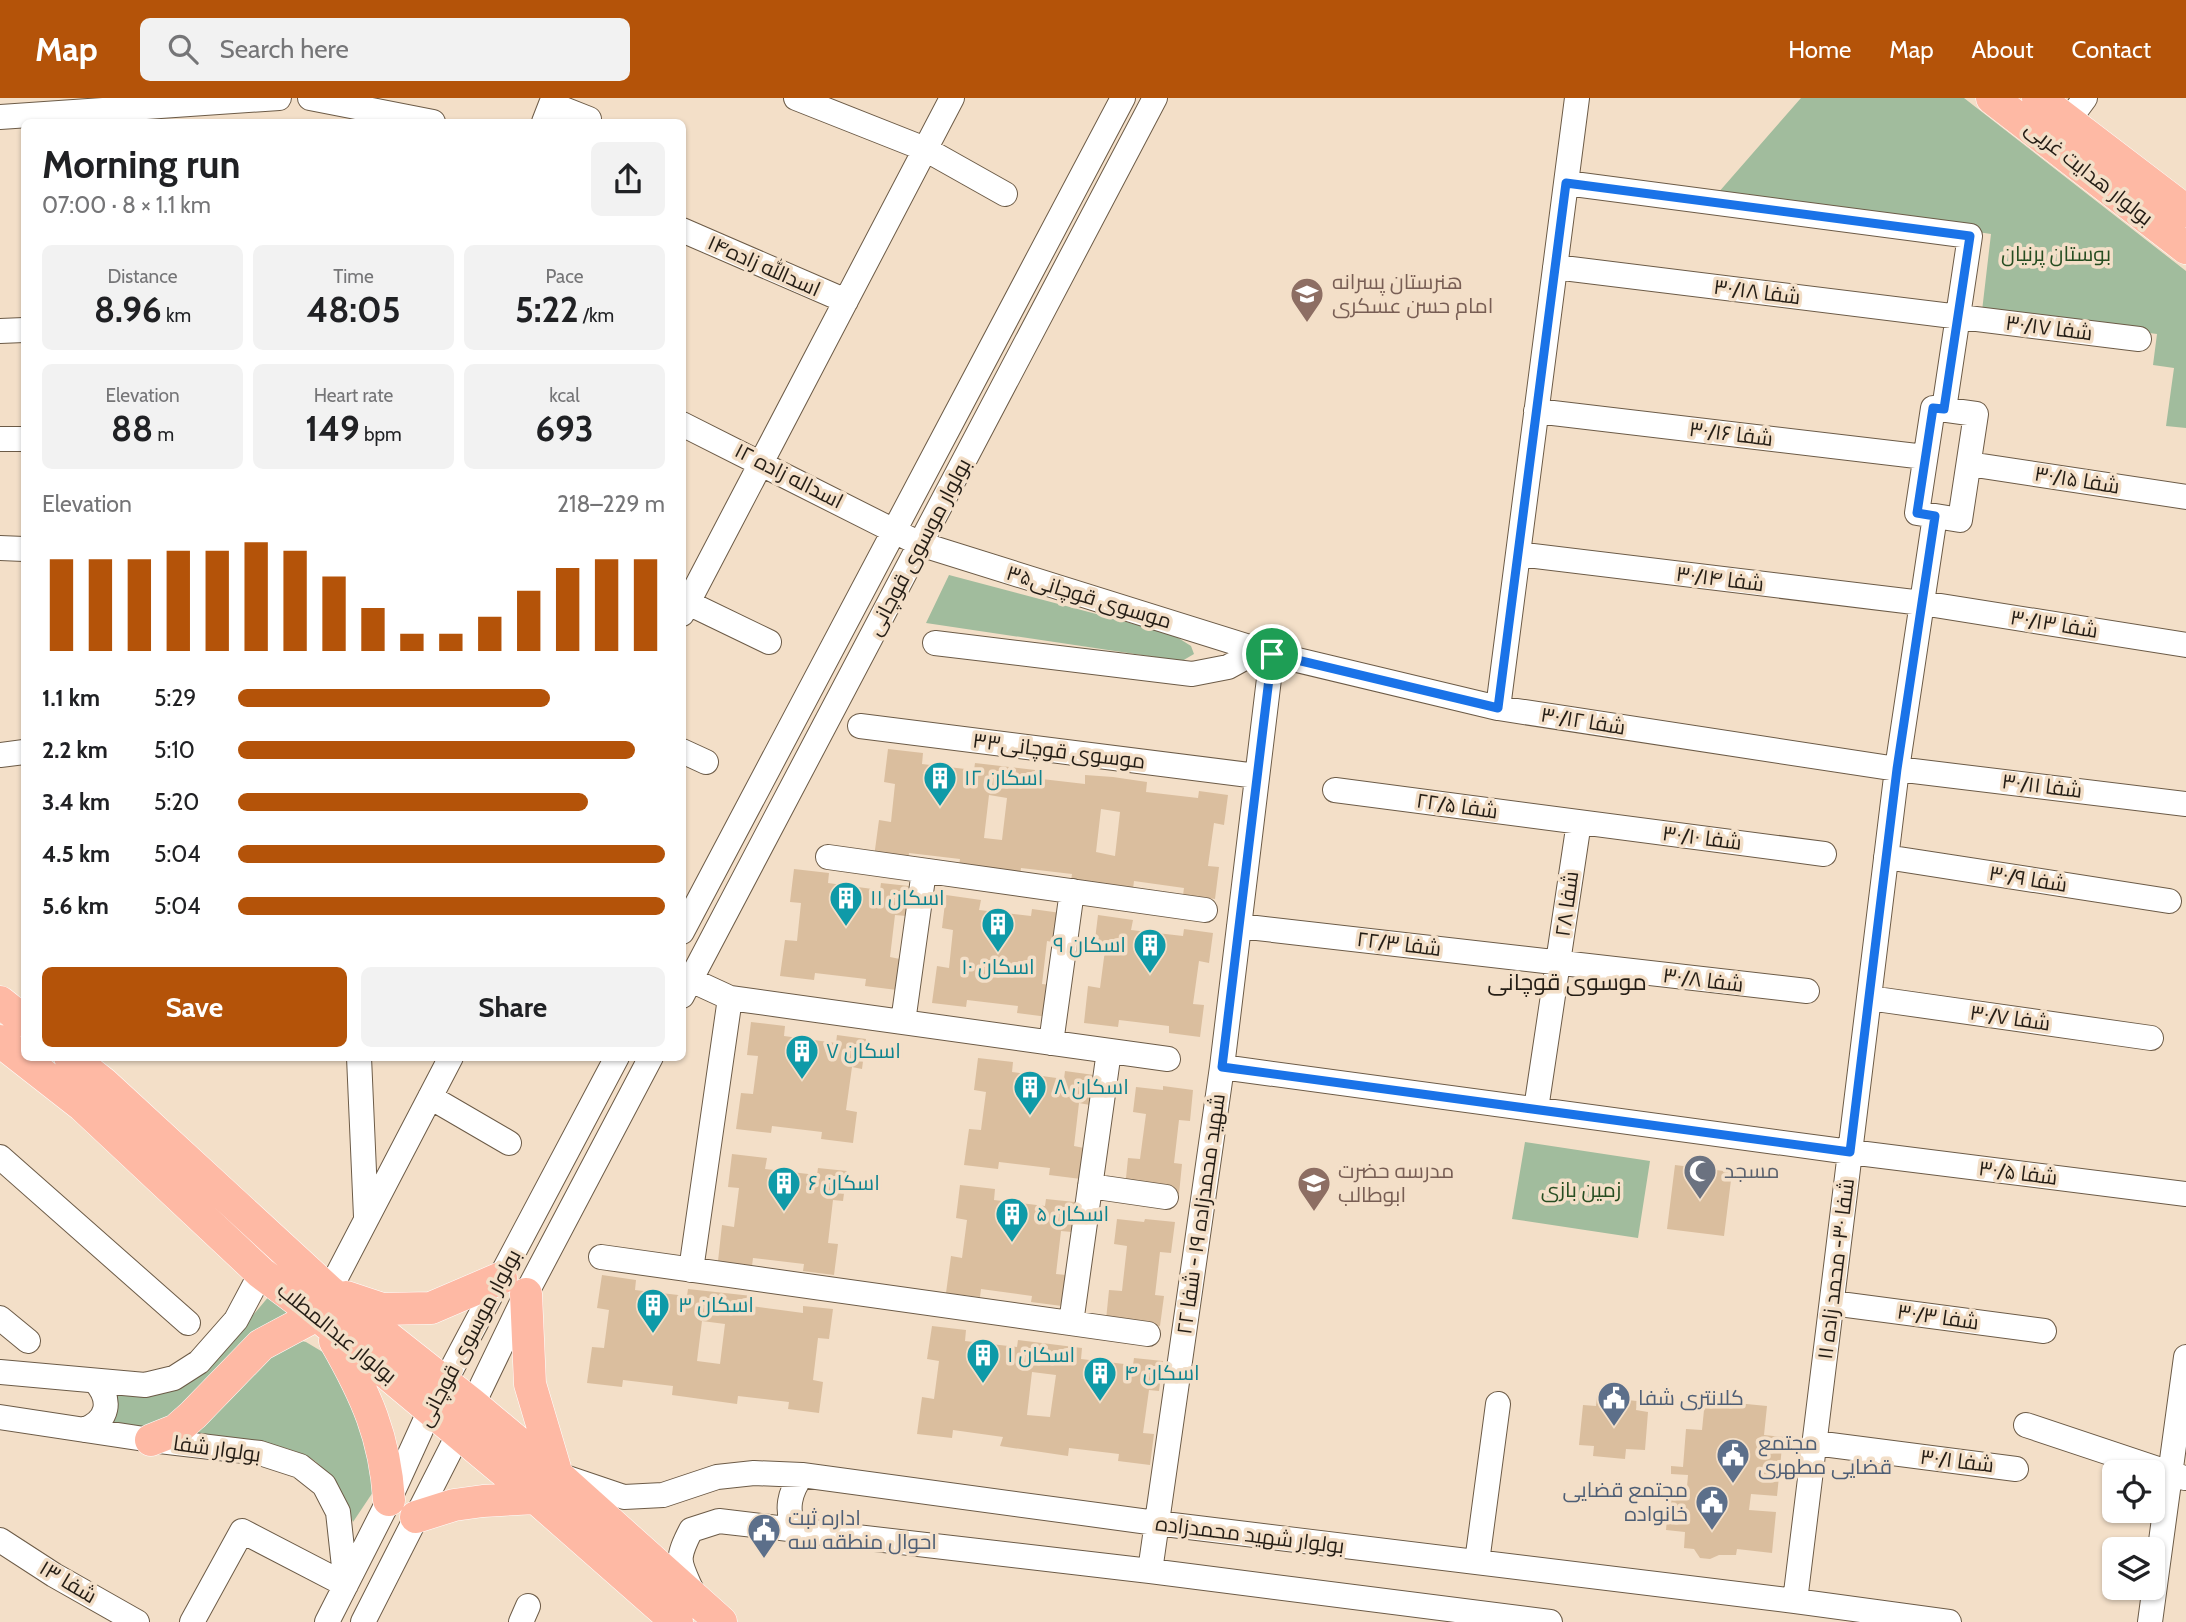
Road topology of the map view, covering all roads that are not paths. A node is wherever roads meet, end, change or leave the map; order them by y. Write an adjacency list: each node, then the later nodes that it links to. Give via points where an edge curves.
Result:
1 (279, 98): 12 (street)
2 (310, 98): 13 (street)
3 (796, 98): 15 (street)
4 (952, 98): 15 (street)
5 (1123, 98): 37 (street, بولوار موسوی قوچانی)
6 (1155, 98): 38 (street, بولوار موسوی قوچانی)
7 (1577, 98): 16 (street)
8 (1992, 98): 20 (main road, بولوار هدایت غربی)
9 (2038, 98): 10 (main road, بولوار هدایت غربی)
10 (2076, 109): 18 (main road, بولوار هدایت غربی)
11 (577, 111): 14 (street, via 551,104)
12 (0, 117)
13 (418, 119)
14 (545, 119)
15 (925, 149): 17 (street); 22 (street)
16 (1566, 183): 21 (street); 23 (street, via 1970,236)
17 (1005, 194)
18 (2186, 211)
19 (686, 232): 22 (street, اسدالله زاده۱۴)
20 (2186, 248)
21 (1555, 267): 23 (street, شفا ۳۰/۱۸); 28 (street)
22 (846, 302): 33 (street)
23 (1958, 317): 26 (street, شفا ۳۰/۱۷); 27 (street)
24 (21, 330): 25 (street)
25 (0, 331)
26 (2139, 339)
27 (1944, 409): 32 (street, via 1933,408); 34 (street, via 1976,414)
28 (1536, 411): 32 (street, شفا ۳۰/۱۶); 41 (street)
29 (686, 426): 33 (street, اسداله زاده ۱۲)
30 (0, 439): 31 (street)
31 (21, 439)
32 (1925, 457): 36 (street, via 1917,513)
33 (762, 462): 37 (street, اسداله زاده ۱۲); 42 (street)
34 (1969, 464): 35 (street, شفا ۳۰/۱۵); 36 (street, via 1960,520)
35 (2186, 497)
36 (1935, 516): 43 (street, شفا ۳۰- محمد زاده ۱۱)
37 (894, 530): 38 (street, اسداله زاده ۱۲); 67 (street, بولوار موسوی قوچانی)
38 (920, 544): 48 (street, موسوی قوچانی۳۵); 70 (street, بولوار موسوی قوچانی)
39 (0, 548): 40 (street)
40 (21, 549)
41 (1518, 554): 43 (street, شفا ۳۰/۱۴); 49 (street)
42 (686, 602)
43 (1922, 603): 47 (street, شفا ۳۰/۱۳); 55 (street, شفا ۳۰- محمد زاده ۱۱)
44 (686, 607): 45 (street)
45 (769, 642)
46 (935, 643): 48 (street, via 1192,674 1228,667)
47 (2186, 645)
48 (1265, 652): 49 (street, شفا ۳۰/۱۲); 56 (street, شهید محمدزاده ۱۹ - شفا ۲۲)
49 (1498, 708): 55 (street, شفا ۳۰/۱۲)
50 (860, 726): 56 (street, موسوی قوچانی۳۳)
51 (21, 752): 53 (street)
52 (686, 753): 54 (street)
53 (0, 755)
54 (706, 762)
55 (1897, 769): 58 (street, شفا ۳۰/۱۱); 62 (street, شفا ۳۰- محمد زاده ۱۱)
56 (1257, 776): 68 (street, شهید محمدزاده ۱۹ - شفا ۲۲)
57 (1335, 790): 59 (street, شفا ۲۲/۵)
58 (2186, 804)
59 (1579, 822): 60 (street, شفا ۳۰/۱۰); 69 (street, شفا ۲۸)
60 (1824, 855)
61 (828, 857): 63 (street)
62 (1886, 857): 65 (street, ۳۰/۹ شفا); 73 (street, شفا ۳۰- محمد زاده ۱۱)
63 (924, 871): 64 (street); 76 (street)
64 (1072, 891): 66 (street); 79 (street)
65 (2169, 901)
66 (1205, 910)
67 (686, 924)
68 (1239, 926): 69 (street, شفا ۲۲/۳); 89 (street, شهید محمدزاده ۱۹ - شفا ۲۲)
69 (1559, 963): 71 (street, شفا ۳۰/۸); 91 (street, شفا ۲۸)
70 (687, 988): 72 (street)
71 (1807, 991)
72 (730, 998): 76 (street); 102 (street)
73 (1869, 998): 77 (street, ۳۰/۷ شفا); 94 (street, شفا ۳۰- محمد زاده ۱۱)
74 (0, 1002): 75 (main road)
75 (21, 1019)
76 (903, 1022): 79 (street)
77 (2151, 1038)
78 (0, 1041): 81 (main road, بولوار عبدالمطلب)
79 (1051, 1043): 80 (street)
80 (1109, 1051): 82 (street); 97 (street)
81 (21, 1058)
82 (1168, 1059)
83 (25, 1061): 103 (main road, بولوار عبدالمطلب, via 83,1107)
84 (75, 1061): 106 (main road, بولوار عبدالمطلب, via 103,1083)
85 (359, 1061): 100 (street)
86 (449, 1061): 90 (street)
87 (615, 1061): 92 (street, بولوار موسوی قوچانی)
88 (649, 1061): 96 (street, بولوار موسوی قوچانی)
89 (1222, 1067): 91 (street, ۳۰/۵ شفا); 132 (street, شهید محمدزاده ۱۹ - شفا ۲۲)
90 (430, 1097): 93 (street); 100 (street)
91 (1536, 1109): 94 (street, ۳۰/۵ شفا)
92 (572, 1142): 96 (street); 104 (street, بولوار موسوی قوچانی)
93 (509, 1143)
94 (1850, 1152): 98 (street, ۳۰/۵ شفا); 105 (street, شفا ۳۰- محمد زاده ۱۱)
95 (0, 1157): 108 (street)
96 (598, 1158): 104 (street, بولوار موسوی قوچانی)
97 (1090, 1186): 99 (street); 109 (street)
98 (2186, 1194)
99 (1166, 1197)
100 (366, 1220): 106 (street)
101 (600, 1257): 102 (street)
102 (691, 1270): 109 (street)
103 (261, 1273): 106 (main road, بولوار عبدالمطلب); 115 (street, via 236,1320 200,1362 174,1378 145,1385)
104 (514, 1286): 106 (main road, via 431,1308); 116 (street, بولوار موسوی قوچانی); 117 (street, بولوار موسوی قوچانی); 126 (main road, via 530,1384)
105 (1832, 1303): 110 (street, ۳۰/۳ شفا); 124 (street, شفا ۳۰- محمد زاده ۱۱)
106 (323, 1309): 116 (main road, بولوار عبدالمطلب); 123 (main road, via 261,1345 176,1430); 130 (main road, via 378,1429)
107 (0, 1318): 112 (street)
108 (188, 1323)
109 (1071, 1323): 111 (street)
110 (2044, 1331)
111 (1148, 1334)
112 (27, 1341)
113 (2186, 1357): 128 (street)
114 (0, 1372): 115 (street)
115 (95, 1381): 121 (street, via 106,1399 106,1409 94,1426)
116 (437, 1396): 117 (main road, بولوار عبدالمطلب); 122 (main road, بولوار عبدالمطلب); 130 (street, بولوار موسوی قوچانی)
117 (472, 1404): 122 (street, بولوار موسوی قوچانی); 126 (main road, بولوار عبدالمطلب)
118 (1498, 1404): 135 (street)
119 (0, 1418): 121 (street, بولوار شفا)
120 (2026, 1425): 128 (street)
121 (84, 1430): 123 (street, بولوار شفا)
122 (459, 1433): 129 (main road, بولوار عبدالمطلب); 131 (street, بولوار موسوی قوچانی)
123 (151, 1440): 137 (street, بولوار شفا, via 260,1452 300,1466 324,1485 338,1512)
124 (1815, 1443): 125 (street, شفا ۳۰/۱); 138 (street, شفا ۳۰- محمد زاده ۱۱)
125 (2016, 1469)
126 (557, 1475): 127 (street, بولوار شهید محمدزاده, via 624,1497 663,1495 717,1477); 139 (main road, بولوار عبدالمطلب)
127 (802, 1475): 132 (street, بولوار شهید محمدزاده); 133 (street, via 788,1507)
128 (2178, 1476): 148 (street)
129 (536, 1498): 131 (main road, via 483,1500); 139 (main road, بولوار عبدالمطلب)
130 (389, 1500): 137 (street, بولوار موسوی قوچانی)
131 (416, 1517): 144 (street, بولوار موسوی قوچانی)
132 (1156, 1523): 135 (street, بولوار شهید محمدزاده); 136 (street, شهید محمدزاده ۱۹ - شفا ۲۲)
133 (793, 1530): 136 (street); 139 (street, via 719,1521 691,1530 680,1551)
134 (0, 1540): 141 (street, شفا ۱۳)
135 (1477, 1562): 138 (street, بولوار شهید محمدزاده)
136 (1150, 1571): 140 (street)
137 (346, 1586): 142 (street, via 242,1531); 143 (street, بولوار موسوی قوچانی)
138 (1796, 1601): 147 (street, بولوار شهید محمدزاده)
139 (686, 1611): 145 (main road, بولوار عبدالمطلب)
140 (1482, 1618): 146 (street)
141 (136, 1622)
142 (192, 1622)
143 (327, 1622)
144 (363, 1622)
145 (720, 1622)
146 (1550, 1622)
147 (1949, 1622)
148 (2150, 1622)

